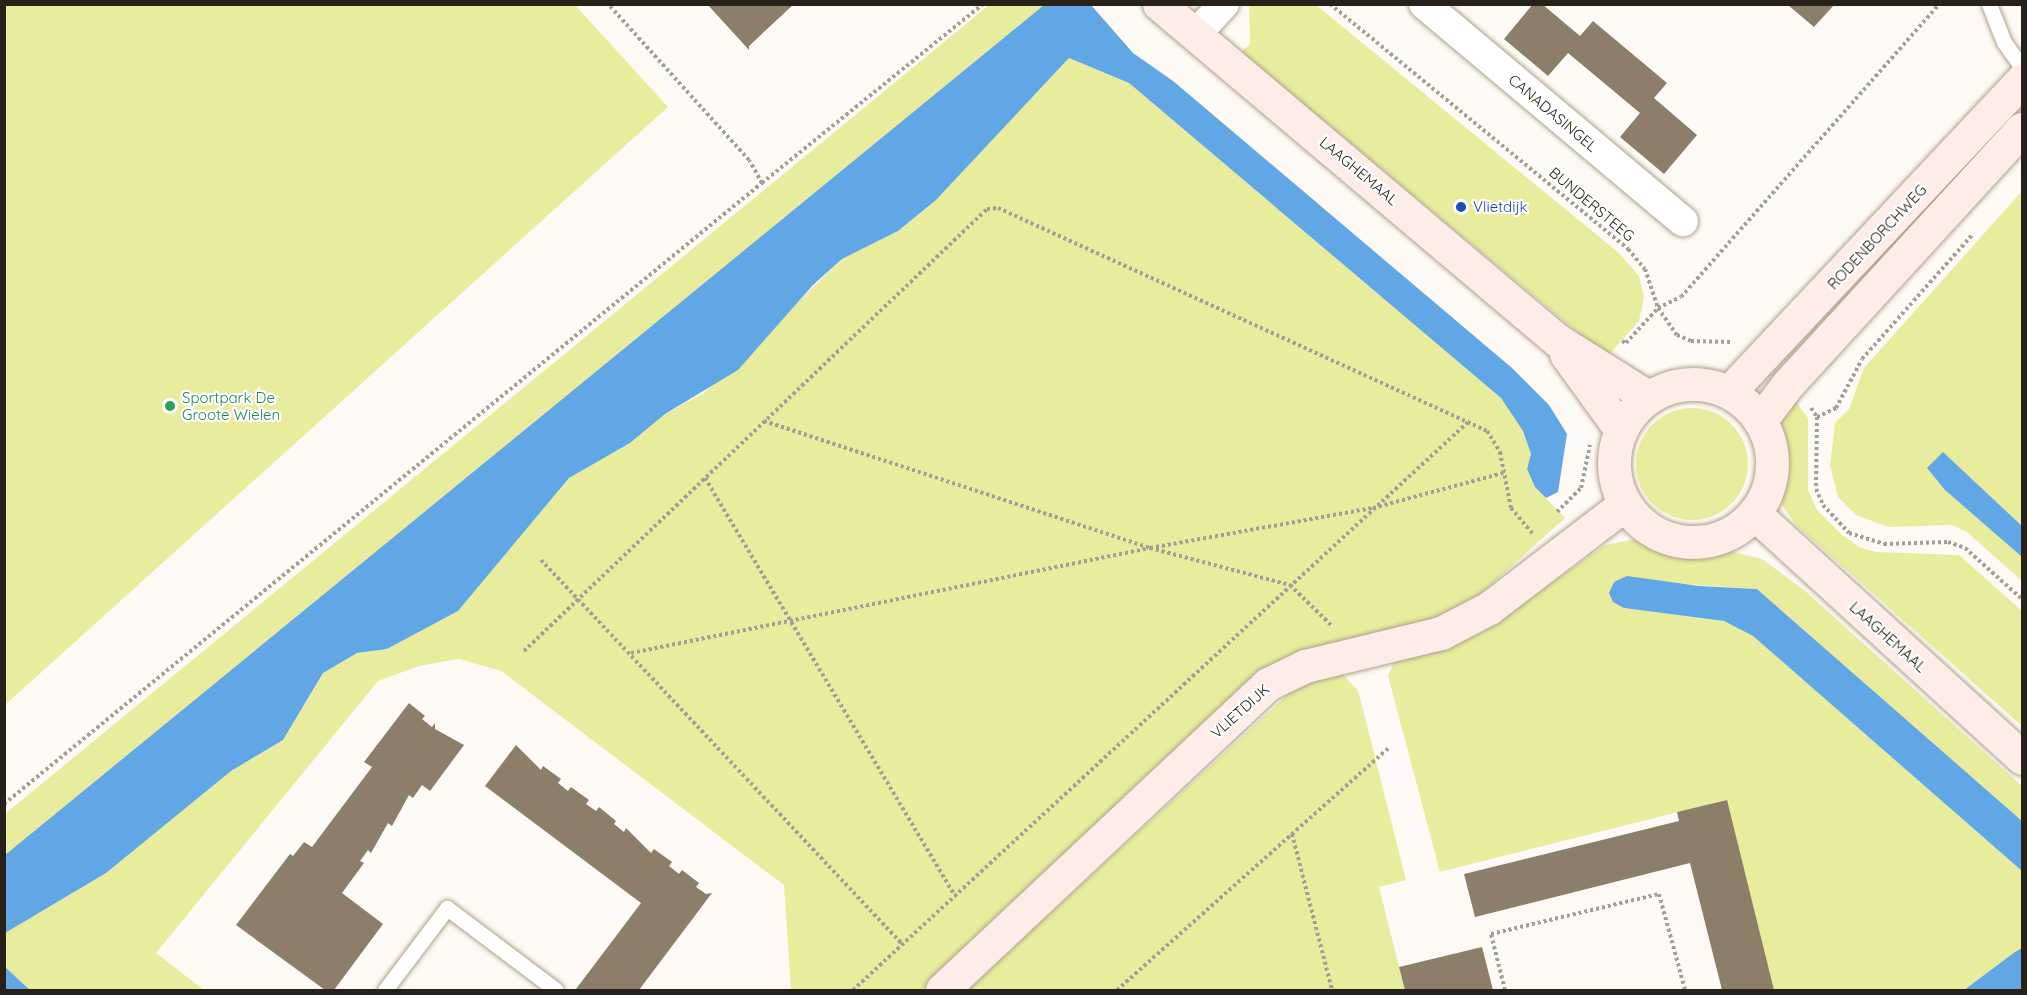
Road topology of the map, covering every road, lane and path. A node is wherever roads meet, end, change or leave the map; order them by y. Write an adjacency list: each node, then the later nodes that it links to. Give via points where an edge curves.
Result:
1 (608, 4): 13 (path, via 749,160)
2 (983, 4): 13 (path)
3 (1158, 4): 9 (main road, LAAGHEMAAL)
4 (1224, 4): 9 (street)
5 (1330, 4): 16 (path, BUNDERSTEEG, via 1628,249 1645,269)
6 (1424, 4): 14 (street, CANADASINGEL)
7 (1939, 4): 16 (path, via 1681,297)
8 (1989, 4): 10 (lane, via 2004,42)
9 (1195, 35): 18 (main road, LAAGHEMAAL)
10 (2022, 68)
11 (2022, 80): 20 (main road, RODENBORCHWEG)
12 (2022, 129): 22 (main road)
13 (762, 183): 51 (path)
14 (1683, 221)
15 (1977, 230): 25 (path, via 1862,359 1836,408)
16 (1658, 308): 19 (path); 20 (path, BUNDERSTEEG, via 1677,335 1691,341 1732,342)
17 (1615, 339): 19 (path)
18 (1557, 340): 21 (main road, LAAGHEMAAL); 29 (main road, LAAGHEMAAL)
19 (1626, 343): 21 (path)
20 (1762, 361): 23 (main road, RODENBORCHWEG)
21 (1605, 370): 24 (main road, LAAGHEMAAL)
22 (1788, 384): 25 (path, via 1807,400); 27 (main road)
23 (1729, 392): 24 (main road, via 1685,384); 27 (main road, via 1747,404)
24 (1648, 397): 29 (main road)
25 (1817, 417): 43 (path, via 1816,489 1823,506 1850,533 1884,544 1948,542 1965,548)
26 (764, 421): 28 (path, via 978,216 987,209 998,208); 32 (path); 40 (path)
27 (1760, 421): 35 (main road, via 1772,449 1772,470 1766,494)
28 (1468, 422): 31 (path, via 1486,431 1500,452); 34 (path)
29 (1621, 430): 33 (main road, via 1614,457 1616,481)
30 (1590, 442): 36 (path, via 1588,472 1581,488)
31 (1503, 473): 34 (path); 38 (path, via 1511,508)
32 (705, 478): 44 (path); 45 (path)
33 (1625, 504): 35 (main road, via 1641,523 1661,536 1694,543 1734,532); 48 (main road, VLIETDIJK, via 1489,609 1442,633)
34 (1374, 508): 40 (path); 42 (path)
35 (1755, 514): 50 (main road, LAAGHEMAAL)
36 (1550, 518)
37 (1541, 525): 38 (path)
38 (1532, 532): 39 (path)
39 (1524, 540)
40 (1150, 548): 42 (path); 45 (path)
41 (541, 560): 44 (path)
42 (1290, 585): 48 (path, via 1339,633); 53 (path)
43 (2022, 598)
44 (577, 600): 46 (path); 47 (path)
45 (790, 620): 47 (path); 53 (path)
46 (524, 651)
47 (631, 653): 54 (path)
48 (1342, 657): 58 (main road, VLIETDIJK, via 1305,666 1268,684)
49 (1389, 747): 52 (path)
50 (2022, 758)
51 (4, 804)
52 (1292, 834): 59 (path); 60 (path)
53 (954, 894): 54 (path)
54 (902, 944): 57 (path)
55 (385, 990): 56 (lane, via 447,908)
56 (556, 990)
57 (853, 990)
58 (942, 990)
59 (1117, 990)
60 (1332, 990)
61 (1505, 990): 62 (path, via 1491,934 1659,894)
62 (1685, 990)

